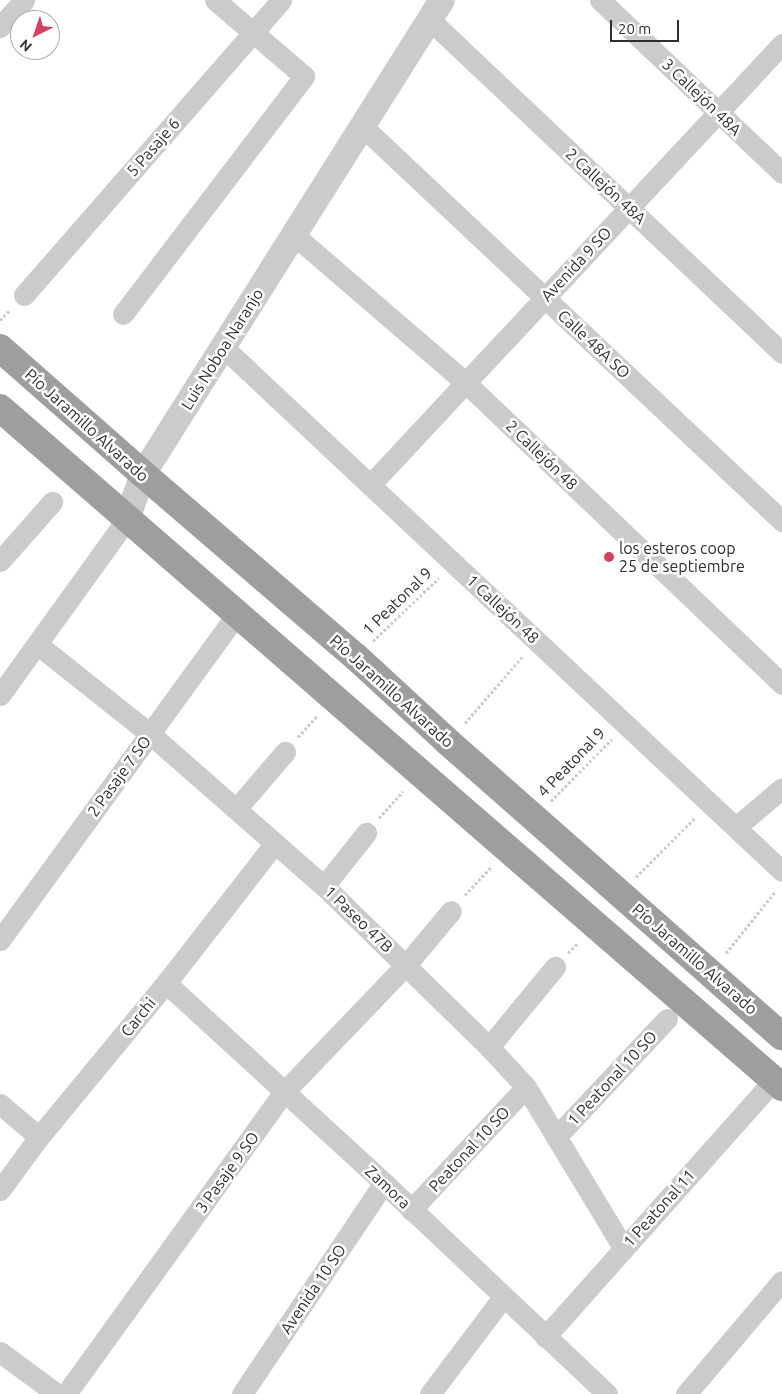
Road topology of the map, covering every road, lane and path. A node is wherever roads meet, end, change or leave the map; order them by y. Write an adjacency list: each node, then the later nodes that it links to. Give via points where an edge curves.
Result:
1 (24, 0): 6 (street)
2 (215, 0): 7 (street)
3 (281, 0): 7 (street, 5 Pasaje 6)
4 (600, 0): 9 (street, 3 Callejón 48A)
5 (436, 10): 10 (street, Luis Noboa Naranjo); 12 (street, 2 Callejón 48A)
6 (0, 27)
7 (253, 32): 14 (street, 5 Pasaje 6); 16 (street, via 304,76)
8 (782, 44): 9 (street, Avenida 9 SO)
9 (717, 112): 11 (street, 3 Callejón 48A); 12 (street, Avenida 9 SO)
10 (362, 126): 13 (street, Luis Noboa Naranjo); 15 (street, Calle 48A SO)
11 (782, 173)
12 (628, 208): 15 (street, Avenida 9 SO); 19 (street, 2 Callejón 48A)
13 (294, 235): 17 (street, Luis Noboa Naranjo); 20 (street, 2 Callejón 48)
14 (24, 295)
15 (545, 297): 20 (street, Avenida 9 SO); 26 (street, Calle 48A SO)
16 (123, 314)
17 (223, 347): 22 (street, Luis Noboa Naranjo); 23 (street, 1 Callejón 48)
18 (0, 348): 22 (highway, Pío Jaramillo Alvarado)
19 (782, 353)
20 (466, 382): 23 (street, Avenida 9 SO); 33 (street, 2 Callejón 48)
21 (0, 408): 25 (highway)
22 (143, 474): 25 (street, Luis Noboa Naranjo); 32 (highway, Pío Jaramillo Alvarado)
23 (370, 485): 28 (street, 1 Callejón 48)
24 (52, 502): 27 (street)
25 (127, 519): 29 (highway); 31 (street, Luis Noboa Naranjo)
26 (782, 521)
27 (0, 561)
28 (455, 564): 30 (street, 1 Callejón 48); 32 (path, 1 Peatonal 9)
29 (238, 612): 35 (highway); 37 (street, 2 Pasaje 7 SO)
30 (537, 641): 36 (street, 1 Callejón 48); 38 (path)
31 (37, 644): 34 (street, Luis Noboa Naranjo); 37 (street, 1 Paseo 47B)
32 (356, 657): 38 (highway, Pío Jaramillo Alvarado)
33 (782, 684)
34 (0, 695)
35 (334, 696): 39 (path); 40 (highway)
36 (626, 724): 42 (street, 1 Callejón 48); 44 (path, 4 Peatonal 9)
37 (150, 733): 43 (street, 1 Paseo 47B); 55 (street, 2 Pasaje 7 SO)
38 (448, 742): 44 (highway, Pío Jaramillo Alvarado)
39 (285, 752): 43 (street)
40 (420, 771): 46 (path); 48 (highway)
41 (782, 788): 45 (street)
42 (710, 803): 45 (street, 1 Callejón 48); 52 (path)
43 (237, 808): 47 (street, 1 Paseo 47B)
44 (534, 818): 52 (highway, Pío Jaramillo Alvarado)
45 (736, 827): 49 (street, 1 Callejón 48)
46 (366, 833): 50 (street)
47 (275, 843): 50 (street, 1 Paseo 47B); 59 (street, Carchi)
48 (508, 848): 53 (path); 54 (highway)
49 (782, 871)
50 (324, 886): 56 (street, 1 Paseo 47B)
51 (776, 891): 58 (path)
52 (620, 893): 58 (highway, Pío Jaramillo Alvarado)
53 (451, 911): 56 (street, 3 Pasaje 9 SO)
54 (595, 924): 57 (path); 63 (highway)
55 (0, 940)
56 (406, 965): 62 (street, 1 Paseo 47B); 65 (street, 3 Pasaje 9 SO)
57 (555, 967): 62 (street)
58 (710, 973): 61 (highway, Pío Jaramillo Alvarado)
59 (166, 983): 65 (street, Zamora); 67 (street, Carchi)
60 (667, 1019): 68 (street, 1 Peatonal 10 SO)
61 (782, 1036)
62 (489, 1047): 64 (street, 1 Paseo 47B)
63 (778, 1083): 72 (street, 1 Peatonal 11)
64 (526, 1087): 68 (street, 1 Paseo 47B); 71 (street, Peatonal 10 SO)
65 (284, 1092): 69 (street, Zamora); 78 (street, 3 Pasaje 9 SO)
66 (0, 1104): 67 (street)
67 (39, 1137): 70 (street, Carchi)
68 (556, 1137): 72 (street, 1 Paseo 47B)
69 (384, 1184): 71 (street, Zamora); 79 (street, Avenida 10 SO)
70 (0, 1190)
71 (411, 1210): 74 (street, Zamora)
72 (623, 1247): 75 (street, 1 Peatonal 11)
73 (782, 1281): 82 (street)
74 (503, 1297): 75 (street, Zamora); 80 (street)
75 (545, 1337): 81 (street, Zamora)
76 (0, 1352): 77 (street)
77 (57, 1394)
78 (66, 1394)
79 (242, 1394)
80 (430, 1394)
81 (607, 1394)
82 (686, 1394)

